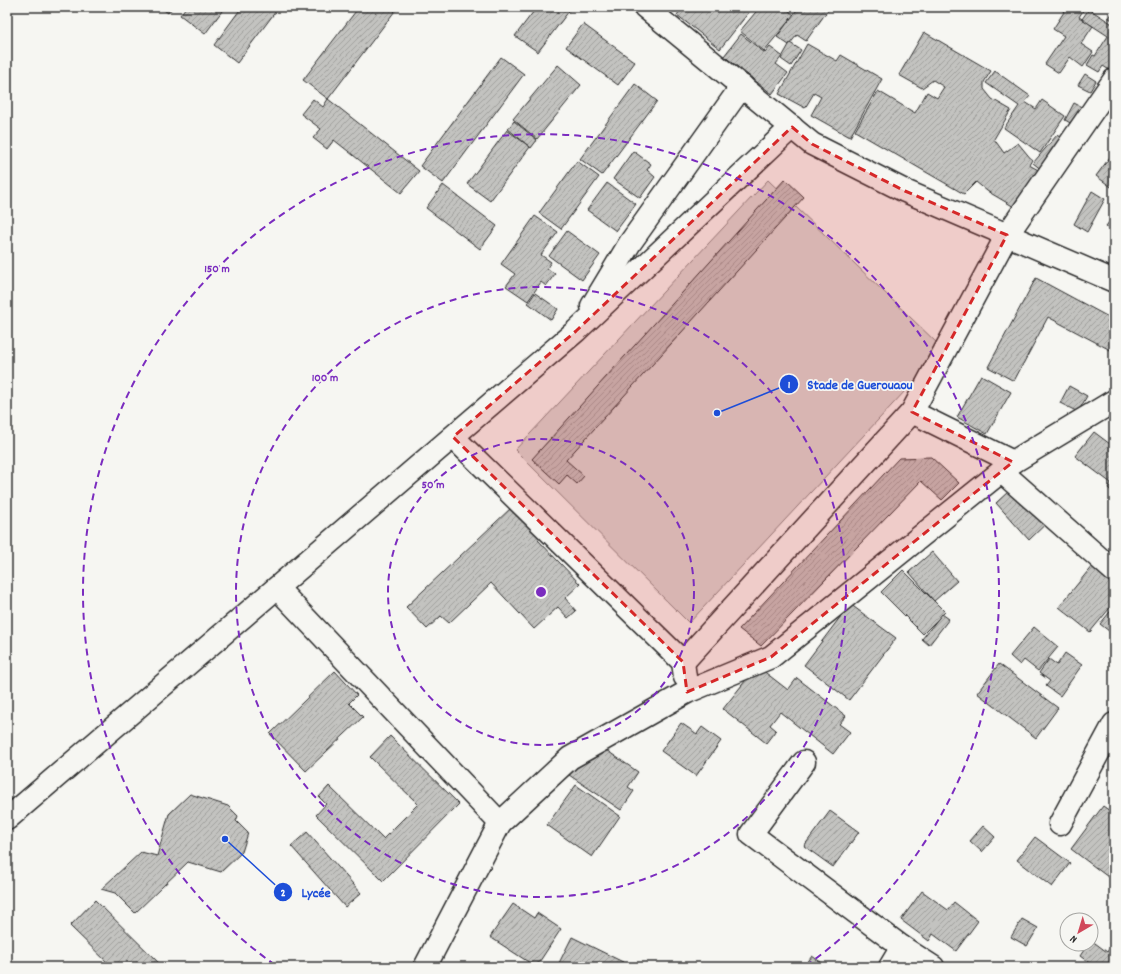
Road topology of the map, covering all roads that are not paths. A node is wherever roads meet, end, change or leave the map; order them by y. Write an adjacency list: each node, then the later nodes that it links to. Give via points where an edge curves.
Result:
1 (645, 7): 3 (street)
2 (1114, 80): 5 (street)
3 (742, 86): 4 (street); 7 (street, via 630,243)
4 (792, 127): 5 (street, via 812,144 885,181); 7 (street)
5 (1007, 235): 6 (street); 9 (street)
6 (1114, 281)
7 (576, 331): 10 (street)
8 (1114, 401): 11 (street)
9 (912, 412): 11 (street); 14 (street)
10 (453, 437): 13 (street); 14 (street)
11 (1007, 467): 12 (street); 15 (street, via 771,657)
12 (1114, 571)
13 (277, 588): 18 (street); 19 (street)
14 (683, 662): 15 (street)
15 (687, 692): 19 (street, via 570,758)
16 (1114, 724): 20 (street)
17 (804, 762): 21 (street, via 751,834)
18 (7, 819)
19 (500, 823): 22 (street)
20 (1060, 824)
21 (902, 947): 23 (street); 24 (street)
22 (425, 967)
23 (890, 967)
24 (933, 967)

